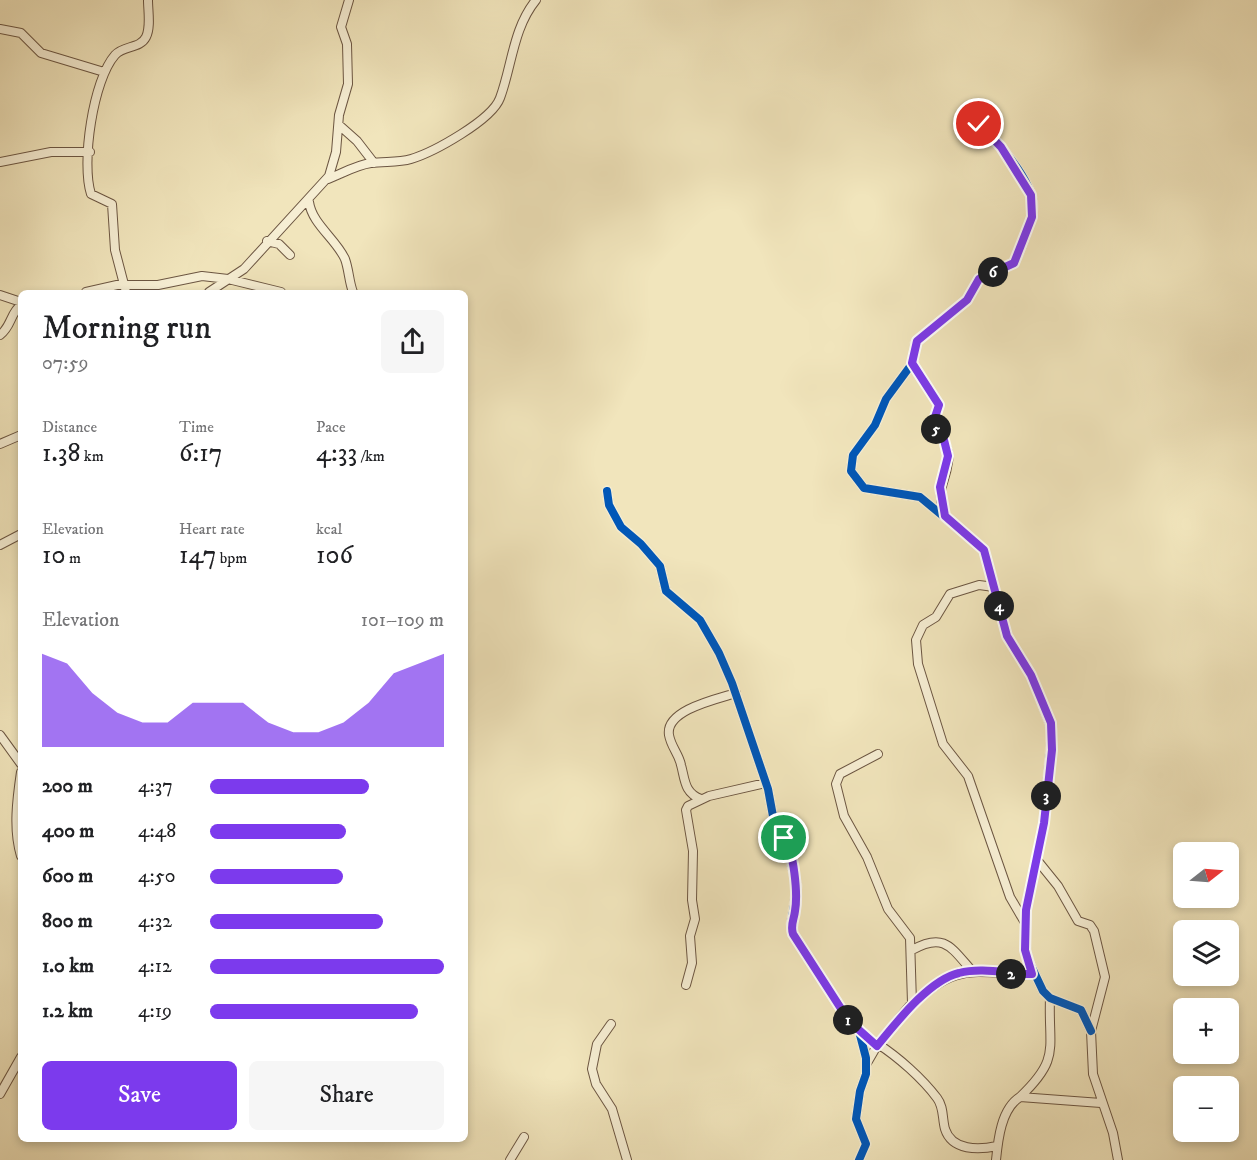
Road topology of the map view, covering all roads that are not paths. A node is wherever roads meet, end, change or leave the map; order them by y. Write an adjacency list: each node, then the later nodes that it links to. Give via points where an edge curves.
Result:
1 (148, 0): 5 (street, via 146,37 141,44 120,50)
2 (348, 0): 7 (street, via 341,21 347,44 348,84)
3 (536, 0): 10 (street, via 511,54 495,109 417,157)
4 (0, 28): 5 (street, via 21,33 41,53)
5 (104, 72): 8 (street, via 92,113)
6 (967, 115): 25 (street, via 992,134 1024,179 1031,195 1032,217 1014,263 979,279 967,300 917,341)
7 (339, 125): 10 (street); 11 (street)
8 (90, 152): 9 (street, via 51,152); 16 (street, via 89,188 91,194 112,204 115,250)
9 (0, 162)
10 (374, 163): 11 (street)
11 (328, 179): 12 (street)
12 (309, 202): 13 (street); 17 (street, via 313,215 345,261)
13 (267, 241): 14 (street, via 279,244); 15 (street, via 243,269)
14 (290, 255)
15 (228, 279): 16 (street, via 196,276); 19 (street); 20 (street)
16 (126, 289): 18 (street)
17 (352, 289)
18 (111, 290)
19 (212, 290)
20 (273, 290)
21 (0, 295): 22 (street)
22 (18, 302)
23 (18, 306): 24 (street, via 12,312 9,326)
24 (0, 334)
25 (912, 363): 29 (street, via 939,405 933,423 948,456 940,487); 29 (street, via 853,455 851,471 864,488 920,497)
26 (18, 436): 27 (street)
27 (0, 444)
28 (607, 491): 33 (street, via 609,505 621,527 660,566 666,591 706,629)
29 (945, 516): 32 (street, via 983,547)
30 (18, 536): 31 (street)
31 (0, 545)
32 (994, 587): 41 (street, via 1007,636 1031,675 1052,730); 42 (street, via 979,585 950,594 936,617 923,626 915,644 943,744 968,776 1010,897)
33 (736, 693): 37 (street); 38 (street, via 682,712 669,726 684,782)
34 (0, 735): 36 (street)
35 (878, 754): 43 (street, via 840,774 837,791 844,816 867,857 888,909 910,938)
36 (18, 760)
37 (766, 783): 38 (street); 50 (street, via 773,824 790,848 796,879 793,934)
38 (701, 799): 46 (street, via 686,810 693,851 695,919 690,936 692,963)
39 (18, 812): 40 (street)
40 (18, 834)
41 (1037, 860): 42 (street); 51 (street, via 1078,921 1094,931 1105,977)
42 (1025, 926): 45 (street, via 1025,950)
43 (912, 950): 44 (street, via 929,941 943,942); 48 (street)
44 (972, 971): 45 (street); 48 (street, via 950,976)
45 (1032, 974): 47 (street)
46 (686, 984)
47 (1050, 998): 51 (street, via 1081,1010); 56 (street, via 1051,1056 1039,1077)
48 (911, 1007): 52 (street)
49 (611, 1024): 61 (street, via 597,1044 592,1069 600,1092 612,1109)
50 (859, 1031): 52 (street); 54 (street)
51 (1091, 1031): 57 (street, via 1093,1074)
52 (877, 1045): 54 (street); 59 (street, via 938,1099 953,1142 965,1147)
53 (18, 1062): 55 (street)
54 (866, 1064): 62 (street, via 856,1119 866,1144)
55 (0, 1094)
56 (1020, 1097): 57 (street); 59 (street, via 1002,1124)
57 (1101, 1102): 64 (street)
58 (524, 1137): 60 (street)
59 (997, 1146): 63 (street)
60 (510, 1160)
61 (627, 1160)
62 (859, 1160)
63 (996, 1160)
64 (1118, 1160)

